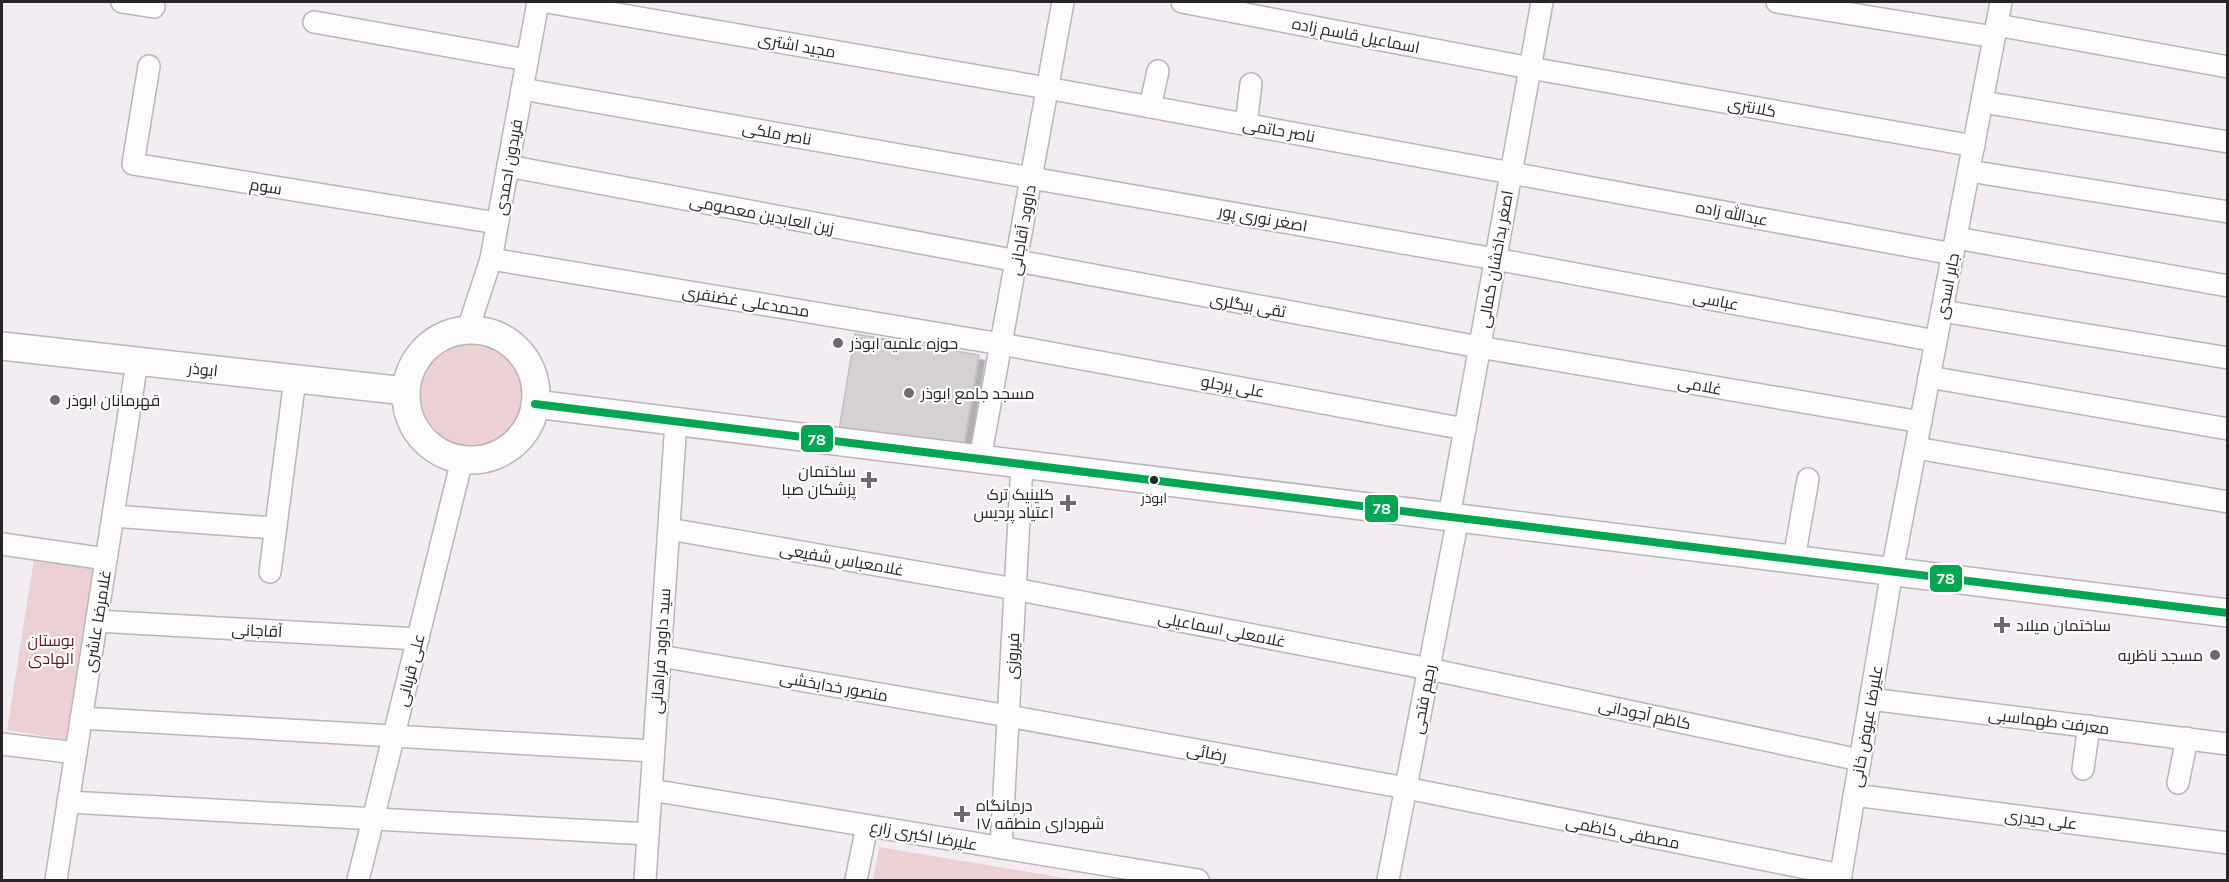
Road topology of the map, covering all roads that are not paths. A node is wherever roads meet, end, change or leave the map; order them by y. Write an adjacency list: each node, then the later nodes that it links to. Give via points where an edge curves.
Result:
1 (122, 2): 9 (street)
2 (538, 2): 12 (street, فریدون احمدی)
3 (547, 2): 18 (street, مجید اشتری)
4 (1063, 2): 18 (street, داوود آقاجانی)
5 (1182, 2): 15 (street, اسماعیل قاسم زاده)
6 (1542, 2): 15 (street, اصغر بداخشان کمالی)
7 (1777, 2): 11 (street)
8 (2001, 2): 11 (street, جابر اسدی)
9 (154, 7)
10 (314, 22): 12 (street)
11 (1996, 31): 14 (street); 20 (street, جابر اسدی)
12 (527, 60): 19 (street, فریدون احمدی)
13 (149, 66): 30 (street, سوم, via 133,165)
14 (2228, 67)
15 (1530, 68): 24 (street, کلانتری); 27 (street, اصغر بداخشان کمالی)
16 (1158, 71): 21 (street)
17 (1251, 84): 22 (street)
18 (1047, 88): 21 (street, ناصر حاتمی); 28 (street, داوود آقاجانی)
19 (522, 89): 25 (street, فریدون احمدی); 28 (street, ناصر ملکی)
20 (1982, 102): 23 (street); 24 (street, جابر اسدی)
21 (1150, 107): 22 (street, ناصر حاتمی)
22 (1246, 124): 27 (street, ناصر حاتمی)
23 (2228, 142)
24 (1974, 146): 26 (street, جابر اسدی)
25 (508, 166): 30 (street, فریدون احمدی); 34 (street, زین العابدین معصومی)
26 (1969, 171): 29 (street); 31 (street, جابر اسدی)
27 (1511, 172): 31 (street, عبدالله زاده); 33 (street, اصغر بداخشان کمالی)
28 (1031, 177): 33 (street, اصغر نوری پور); 34 (street, داوود آقاجانی)
29 (2228, 212)
30 (497, 223): 32 (street, فریدون احمدی)
31 (1954, 246): 35 (street, عبدالله زاده); 36 (street, جابر اسدی)
32 (491, 259): 37 (street, فریدون احمدی); 39 (street, محمدعلی غضنفری)
33 (1495, 259): 38 (street, عباسی); 41 (street, اصغر بداخشان کمالی)
34 (1016, 262): 39 (street, داوود آقاجانی); 41 (street, تقی بیگلری)
35 (2228, 286)
36 (1942, 311): 38 (street, جابر اسدی); 42 (street)
37 (468, 329): 46 (main road, via 432,342 418,356); 47 (main road, via 504,339 519,351 533,376)
38 (1936, 341): 44 (street, جابر اسدی)
39 (1001, 344): 50 (street, علی برجلو); 53 (street, داوود آقاجانی)
40 (2, 346): 43 (main road, ابوذر)
41 (1479, 348): 49 (street, غلامی); 50 (street, اصغر بداخشان کمالی)
42 (2228, 358)
43 (137, 362): 45 (main road, ابوذر); 58 (street, غلامرضا عاشری)
44 (1929, 376): 49 (street, جابر اسدی); 51 (street)
45 (295, 379): 46 (main road, ابوذر); 60 (street)
46 (405, 392): 54 (main road, via 407,411 426,443)
47 (535, 404): 48 (main road); 54 (main road, via 529,424 517,440 492,456)
48 (676, 422): 53 (main road); 61 (street, سید داوود فراهانی)
49 (1921, 422): 52 (street, جابر اسدی)
50 (1465, 429): 59 (street, اصغر بداخشان کمالی)
51 (2228, 429)
52 (1916, 448): 57 (street); 65 (street, جابر اسدی)
53 (980, 459): 55 (main road)
54 (462, 460): 70 (street, علی قربانی)
55 (1022, 464): 59 (main road); 67 (street, فیروزی)
56 (1808, 479): 64 (street)
57 (2228, 502)
58 (113, 516): 60 (street); 63 (street, غلامرضا عاشری)
59 (1454, 517): 64 (main road); 72 (street, رحیم فتحی)
60 (274, 528): 66 (street)
61 (669, 529): 67 (street, غلامعباس شفیعی); 71 (street, سید داوود فراهانی)
62 (2, 544): 63 (street)
63 (106, 559): 69 (street, غلامرضا عاشری)
64 (1794, 559): 65 (main road)
65 (1892, 571): 68 (main road); 73 (street, علیرضا عیوض خانی)
66 (270, 572)
67 (1015, 589): 72 (street, غلامعلی اسماعیلی); 74 (street, فیروزی)
68 (2228, 613)
69 (97, 621): 70 (street, آقاجانی); 75 (street, غلامرضا عاشری)
70 (418, 639): 77 (street, علی قربانی)
71 (660, 656): 74 (street, منصور خدابخشی); 81 (street, سید داوود فراهانی)
72 (1429, 669): 83 (street, کاظم آجودانی); 86 (street, رحیم فتحی)
73 (1870, 699): 76 (street, معرفت طهماسبی); 83 (street, علیرضا عیوض خانی)
74 (1008, 716): 86 (street, رضائی); 94 (street, فیروزی)
75 (81, 718): 77 (street); 82 (street, غلامرضا عاشری)
76 (2089, 726): 78 (street, معرفت طهماسبی); 84 (street)
77 (393, 736): 81 (street); 90 (street, علی قربانی)
78 (2187, 738): 80 (street, معرفت طهماسبی); 85 (street)
79 (2, 744): 82 (street)
80 (2228, 744)
81 (653, 751): 87 (street, سید داوود فراهانی)
82 (76, 753): 89 (street, غلامرضا عاشری)
83 (1860, 760): 88 (street, علیرضا عیوض خانی)
84 (2083, 769)
85 (2178, 783)
86 (1406, 788): 96 (street, مصطفی کاظمی); 102 (street, رحیم فتحی)
87 (651, 790): 91 (street, علیرضا اکبری زارع); 92 (street, سید داوود فراهانی)
88 (1854, 795): 93 (street, علی حیدری); 96 (street, علیرضا عیوض خانی)
89 (68, 802): 90 (street); 97 (street, غلامرضا عاشری)
90 (373, 819): 92 (street); 98 (street, علی قربانی)
91 (867, 826): 94 (street, علیرضا اکبری زارع); 100 (street)
92 (648, 834): 99 (street, سید داوود فراهانی)
93 (2228, 843)
94 (1001, 848): 95 (street, علیرضا اکبری زارع)
95 (1111, 873): 101 (street, علیرضا اکبری زارع)
96 (1840, 878)
97 (56, 880)
98 (358, 880)
99 (645, 880)
100 (856, 880)
101 (1197, 880)
102 (1388, 880)

